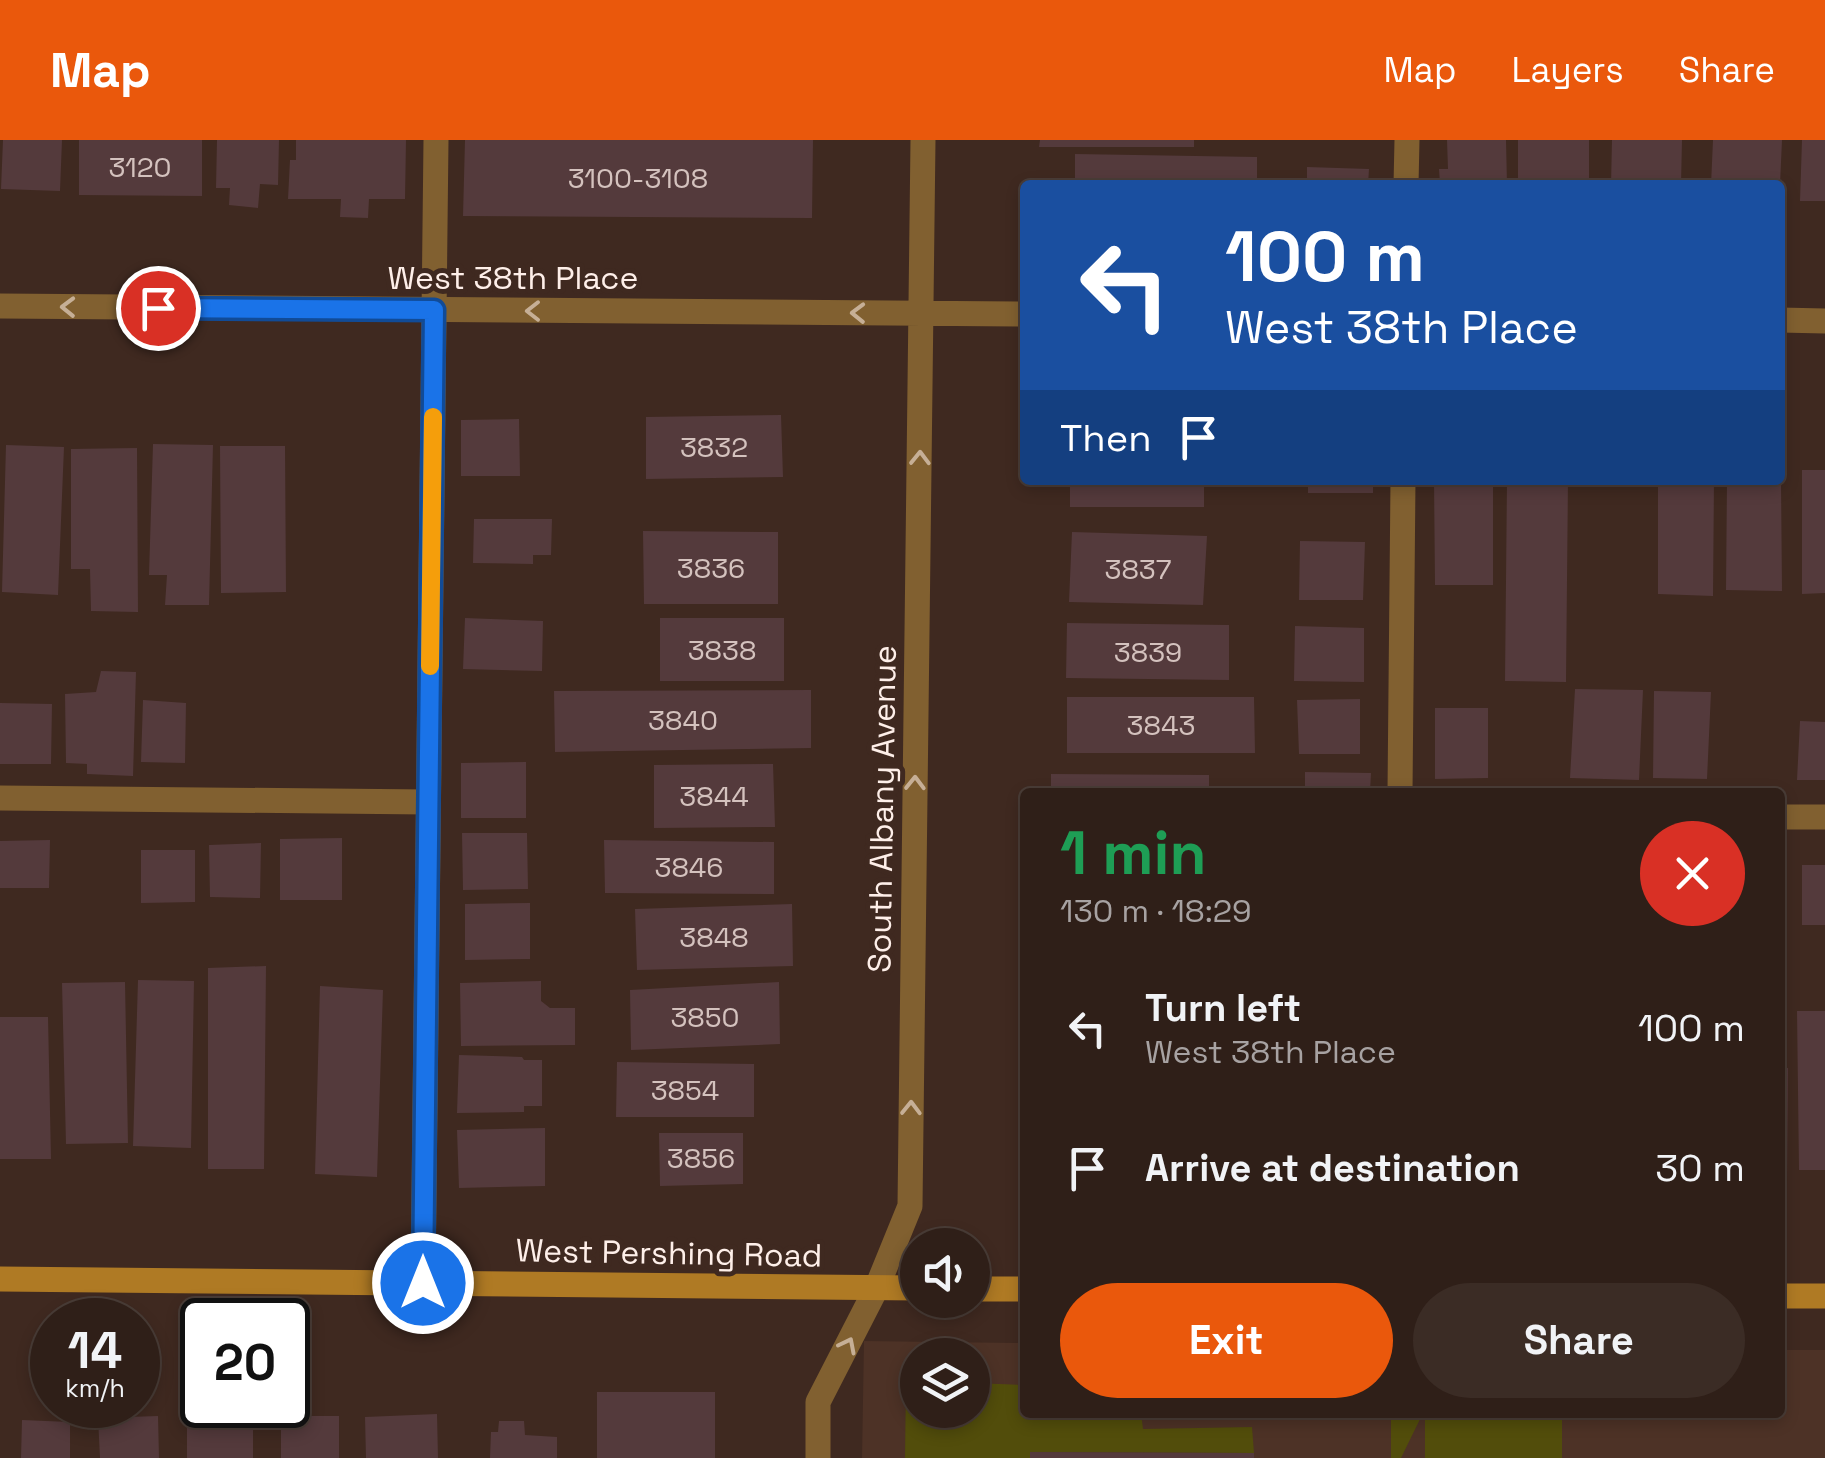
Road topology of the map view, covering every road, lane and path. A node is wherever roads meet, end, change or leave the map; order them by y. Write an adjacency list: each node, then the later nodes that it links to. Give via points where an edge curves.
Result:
1 (436, 140): 6 (street)
2 (923, 140): 7 (street, South Albany Avenue)
3 (1407, 140): 4 (street)
4 (1406, 180)
5 (0, 306): 6 (street, West 38th Place, one-way to 5)
6 (434, 310): 7 (street, West 38th Place, one-way to 6); 14 (street)
7 (921, 314): 8 (street, West 38th Place); 19 (street, South Albany Avenue, one-way to 7, via 910,1206)
8 (1020, 314)
9 (1785, 320): 10 (street)
10 (1825, 321)
11 (1403, 485): 12 (street)
12 (1400, 788)
13 (0, 798): 14 (street)
14 (428, 802): 18 (street)
15 (1785, 817): 16 (street)
16 (1825, 817)
17 (0, 1279): 18 (street, West Pershing Road)
18 (423, 1283): 19 (street, West Pershing Road)
19 (877, 1287): 20 (street, West Pershing Road); 25 (street, South Albany Avenue, one-way to 19, via 818,1402)
20 (900, 1288)
21 (990, 1288): 22 (street)
22 (1020, 1289)
23 (1785, 1296): 24 (street)
24 (1825, 1296)
25 (818, 1458)

